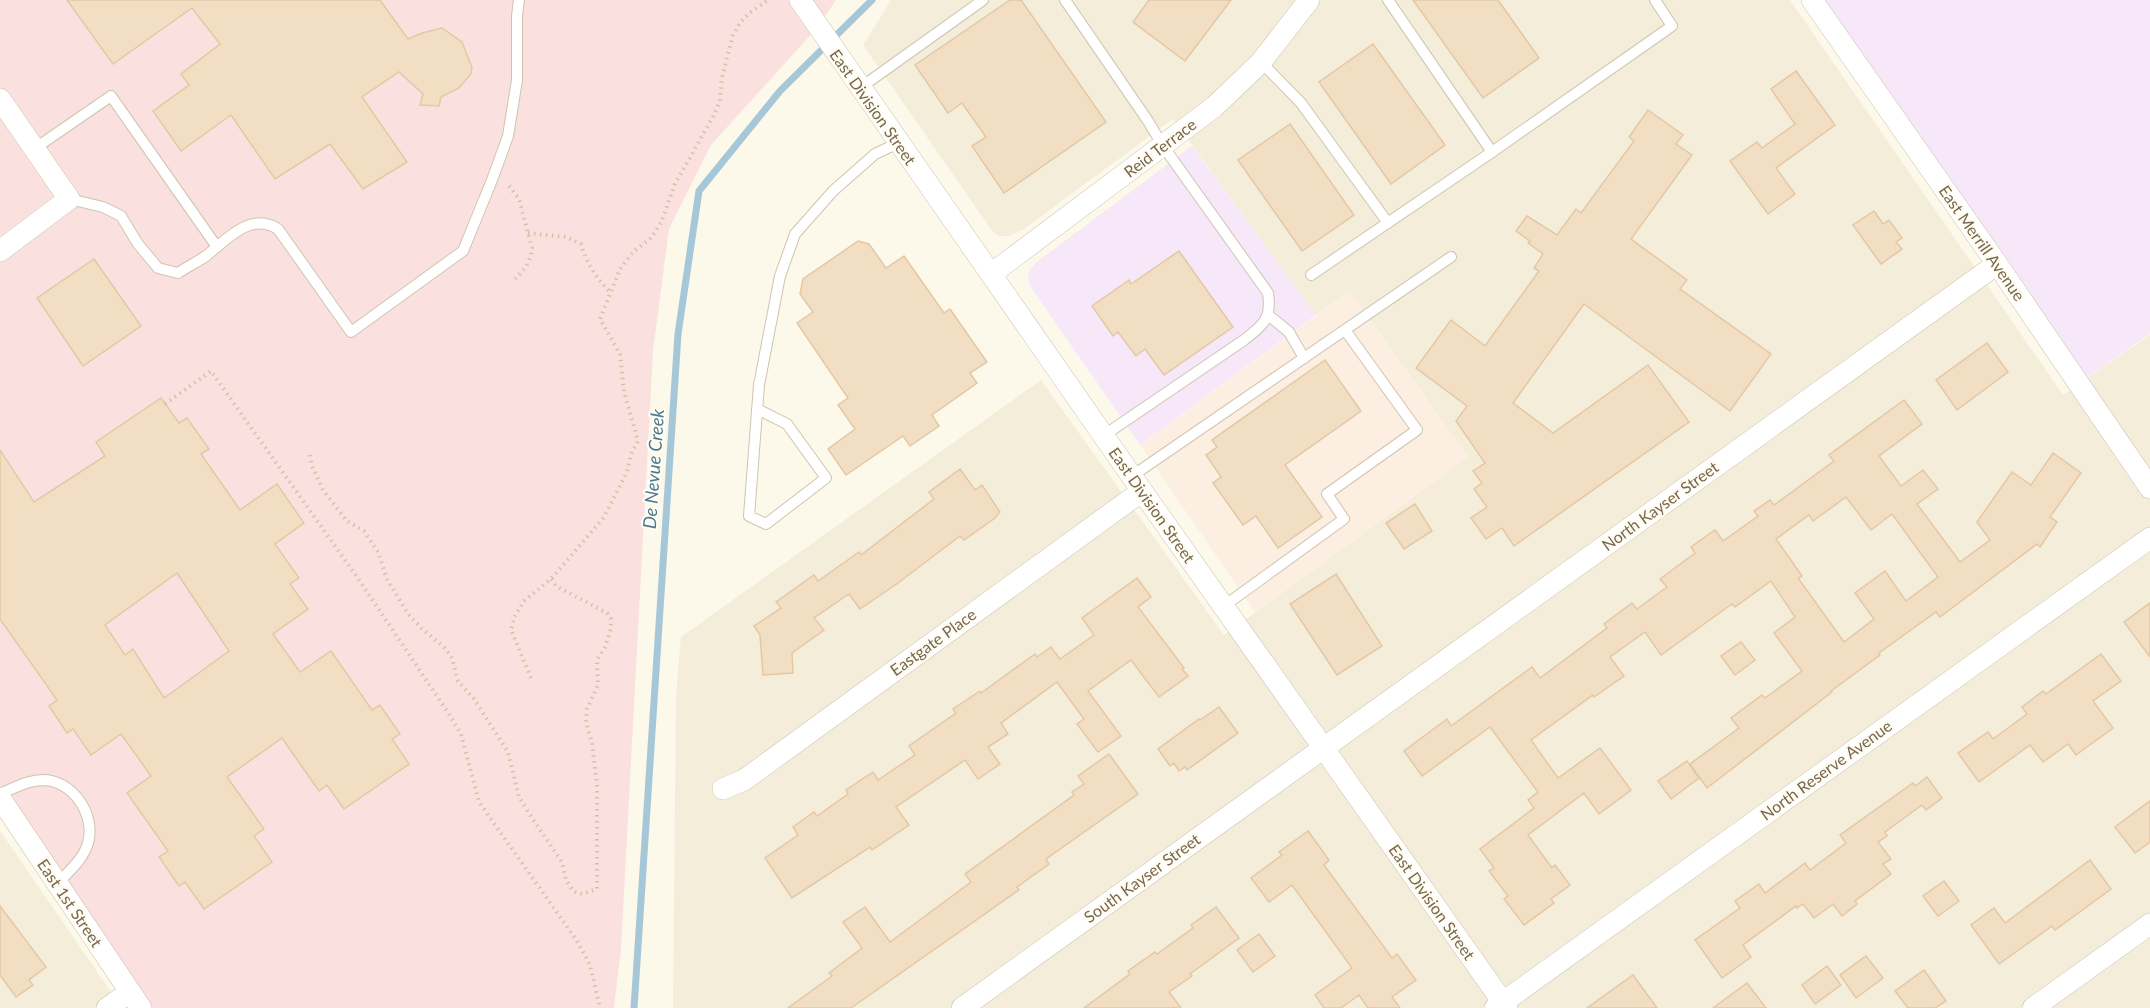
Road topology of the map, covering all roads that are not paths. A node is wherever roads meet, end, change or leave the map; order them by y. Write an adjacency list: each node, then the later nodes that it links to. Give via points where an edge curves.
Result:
1 (519, 0): 18 (lane, via 517,80 507,136 463,251 351,332 278,229 269,223 255,223 238,230)
2 (800, 0): 10 (street, East Division Street)
3 (983, 0): 10 (lane)
4 (1065, 0): 13 (lane)
5 (1310, 0): 9 (street, Reid Terrace)
6 (1388, 0): 15 (lane)
7 (1655, 0): 15 (lane, via 1672,26)
8 (1812, 0): 21 (street, East Merrill Avenue)
9 (1261, 62): 13 (street, Reid Terrace, via 1214,107); 17 (lane, via 1301,103)
10 (860, 88): 12 (street, East Division Street)
11 (0, 99): 14 (street)
12 (898, 143): 22 (street, East Division Street); 27 (lane, via 875,154 833,191 795,234 780,276)
13 (1164, 146): 22 (street, Reid Terrace); 24 (lane, via 1268,293)
14 (34, 149): 16 (street); 18 (lane, via 111,96)
15 (1492, 152): 17 (lane)
16 (69, 199): 18 (lane, via 121,216 158,268 178,273); 19 (street)
17 (1388, 223): 23 (lane)
18 (217, 247)
19 (0, 251)
20 (1451, 257): 25 (lane)
21 (1997, 264): 30 (street, East Merrill Avenue); 33 (street, North Kayser Street)
22 (991, 274): 28 (street, East Division Street)
23 (1311, 274)
24 (1268, 315): 26 (lane, via 1289,332); 28 (lane, via 1263,325 1244,340)
25 (1345, 330): 26 (lane); 32 (lane, via 1417,430 1327,494 1344,519)
26 (1304, 358): 29 (lane)
27 (757, 409): 27 (lane, via 749,516 766,524 826,478 787,424)
28 (1103, 436): 29 (street, East Division Street)
29 (1137, 484): 32 (street, East Division Street); 34 (street, Eastgate Place, via 744,780)
30 (2150, 488)
31 (2150, 538): 39 (street, North Reserve Avenue)
32 (1224, 606): 33 (street, East Division Street)
33 (1323, 747): 39 (street, East Division Street); 41 (street, South Kayser Street)
34 (723, 789)
35 (0, 796): 36 (street, East 1st Street); 36 (lane, via 30,781 44,780 67,787 80,802 89,821 88,844 83,856)
36 (58, 883): 38 (street, East 1st Street)
37 (2150, 924): 42 (street)
38 (136, 1000): 40 (street)
39 (1501, 1006)
40 (107, 1008)
41 (962, 1008)
42 (2033, 1008)

